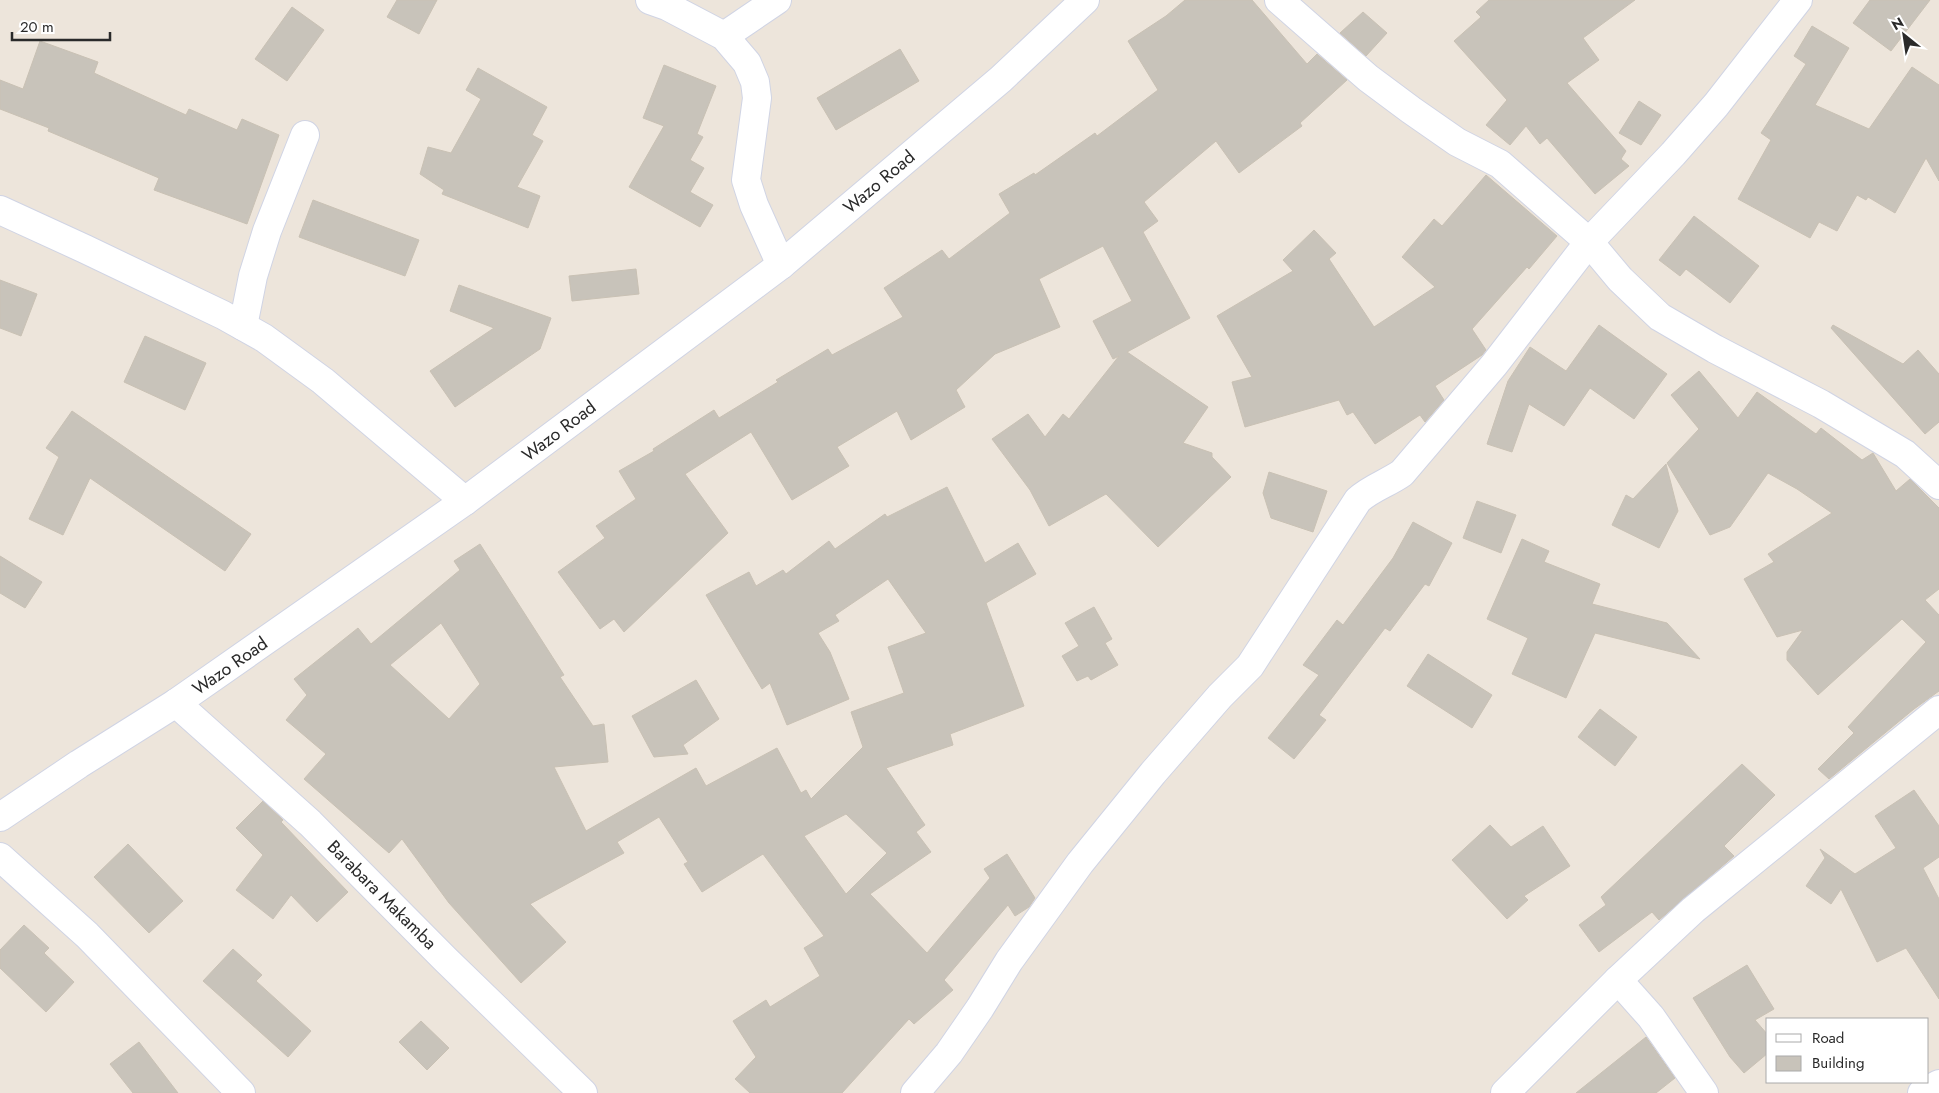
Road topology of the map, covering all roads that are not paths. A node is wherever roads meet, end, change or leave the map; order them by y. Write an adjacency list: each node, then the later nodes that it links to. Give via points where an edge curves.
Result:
1 (650, 0): 6 (street)
2 (778, 0): 6 (street)
3 (1085, 0): 10 (street, Wazo Road, via 1001,79)
4 (1279, 0): 9 (street, via 1368,78 1457,142 1500,164)
5 (1798, 0): 9 (street, via 1716,105)
6 (724, 36): 10 (street, via 748,63 755,82 746,180)
7 (305, 135): 11 (street, via 264,240)
8 (0, 210): 11 (street)
9 (1589, 242): 12 (street, via 1620,279 1660,317 1822,404 1905,454); 22 (street, via 1494,365 1402,473 1358,500 1250,666 1220,696 1092,848 1009,960 949,1053)
10 (781, 265): 13 (street, Wazo Road)
11 (243, 326): 13 (street, via 323,381)
12 (1939, 485)
13 (465, 501): 14 (street, Wazo Road)
14 (176, 703): 16 (street, Wazo Road); 21 (street, Barabara Makamba, via 310,822)
15 (1939, 710): 18 (street, via 1693,910)
16 (0, 817)
17 (0, 857): 20 (street, via 87,935)
18 (1618, 980): 23 (street); 24 (street, via 1651,1017)
19 (1939, 1084): 25 (street)
20 (241, 1093)
21 (583, 1093)
22 (915, 1093)
23 (1505, 1093)
24 (1704, 1093)
25 (1922, 1093)

